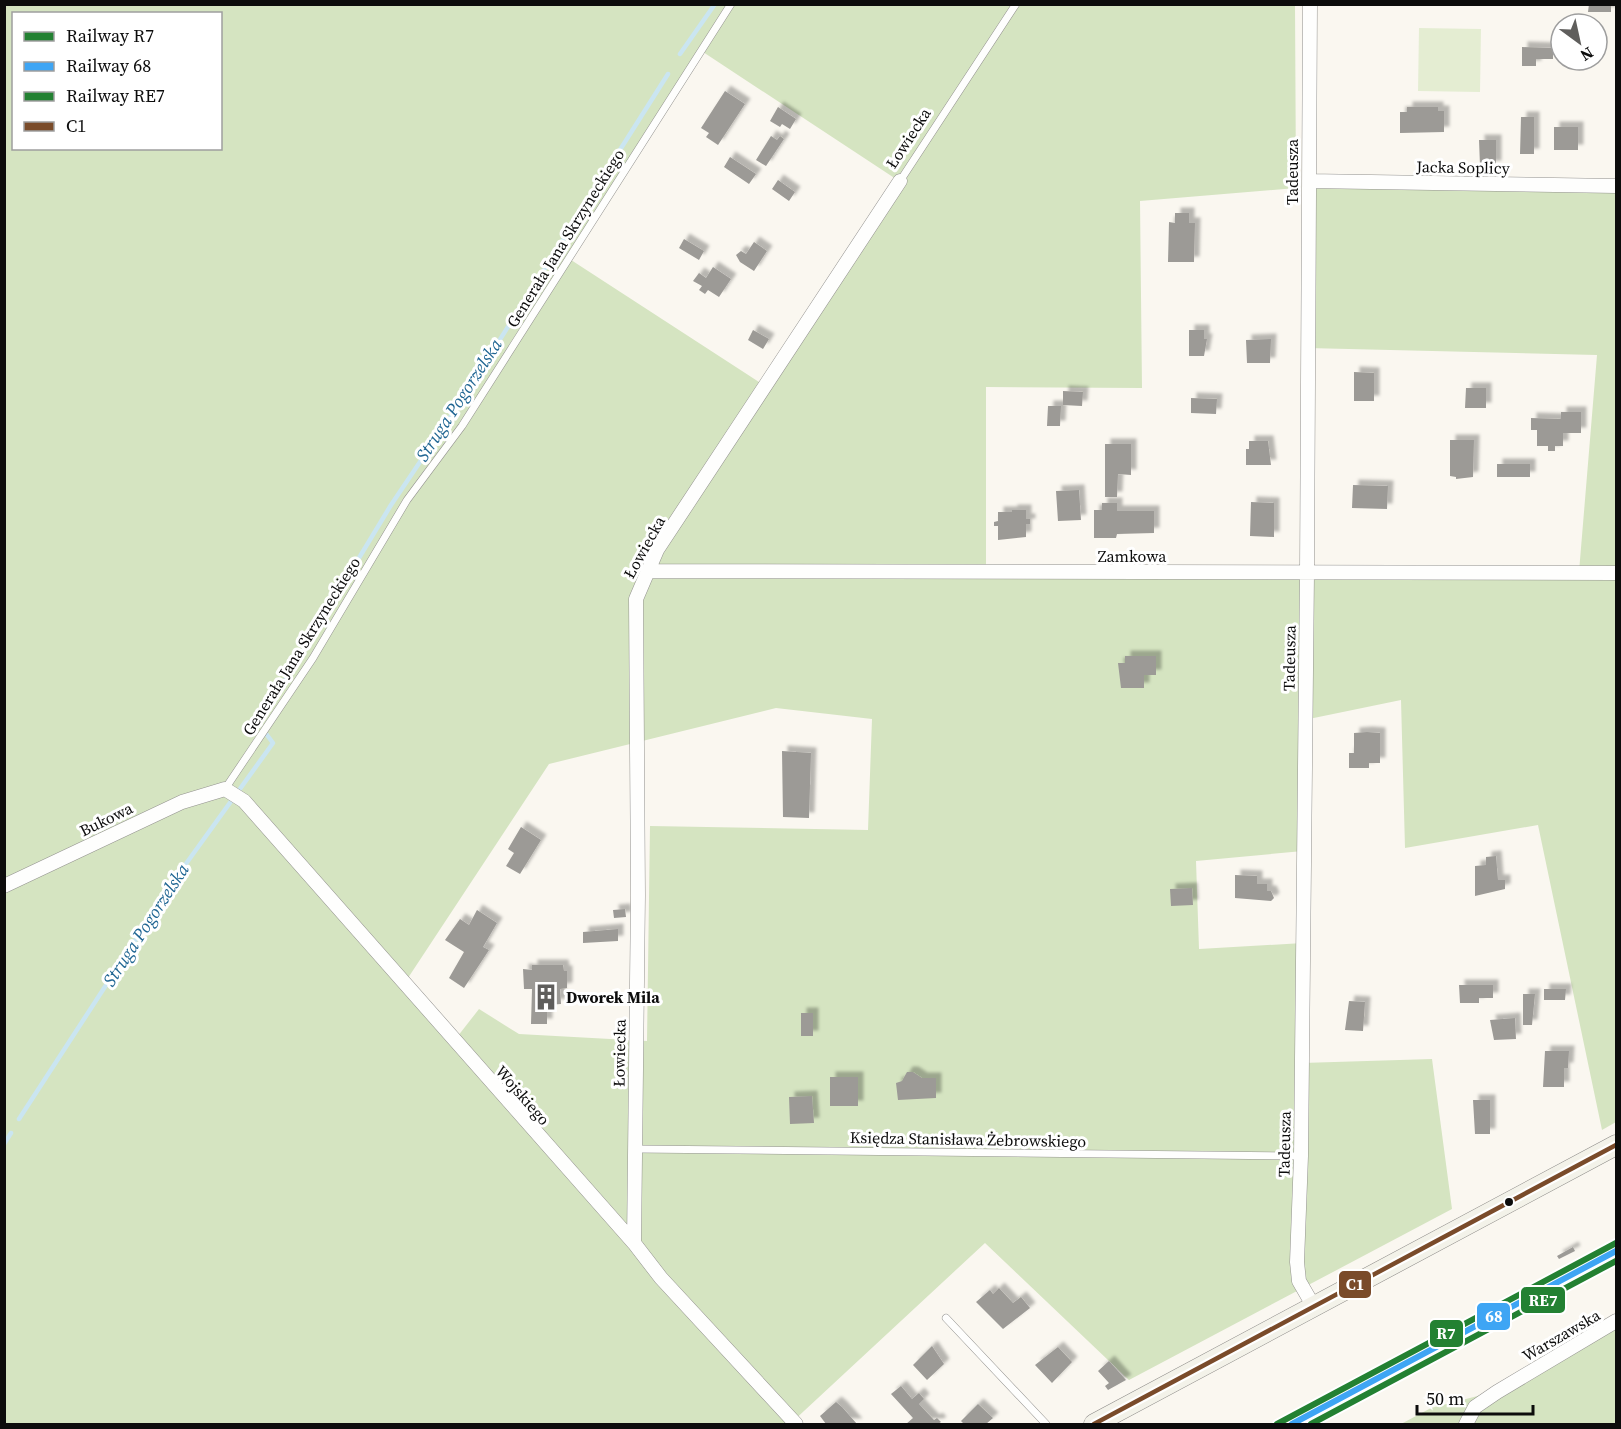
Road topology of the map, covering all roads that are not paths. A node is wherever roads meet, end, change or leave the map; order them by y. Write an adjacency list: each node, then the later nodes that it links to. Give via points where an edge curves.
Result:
1 (731, 4): 10 (lane, Generała Jana Skrzyneckiego, via 462,426 407,500)
2 (1016, 4): 4 (lane, Łowiecka)
3 (1310, 4): 5 (street, Tadeusza)
4 (900, 181): 7 (street, Łowiecka, via 657,550)
5 (1309, 181): 6 (street, Jacka Soplicy); 8 (street, Tadeusza)
6 (1617, 186)
7 (647, 571): 8 (street, Zamkowa); 13 (street, Łowiecka, via 636,599 638,895)
8 (1307, 573): 9 (street, Zamkowa); 14 (street, Tadeusza)
9 (1617, 573)
10 (234, 794): 11 (street, Bukowa, via 182,802); 15 (street, Wojskiego)
11 (4, 886)
12 (1617, 1145): 16 (main road)
13 (634, 1149): 14 (lane, Księdza Stanisława Żebrowskiego); 15 (street, Łowiecka)
14 (1301, 1156): 16 (street, Tadeusza, via 1297,1262 1299,1281)
15 (634, 1243): 20 (street, Wojskiego, via 661,1278)
16 (1314, 1307): 22 (main road)
17 (946, 1318): 21 (lane)
18 (1617, 1322): 19 (street, Warszawska, via 1497,1392 1475,1407)
19 (1467, 1423)
20 (796, 1425)
21 (1046, 1425)
22 (1094, 1425)

